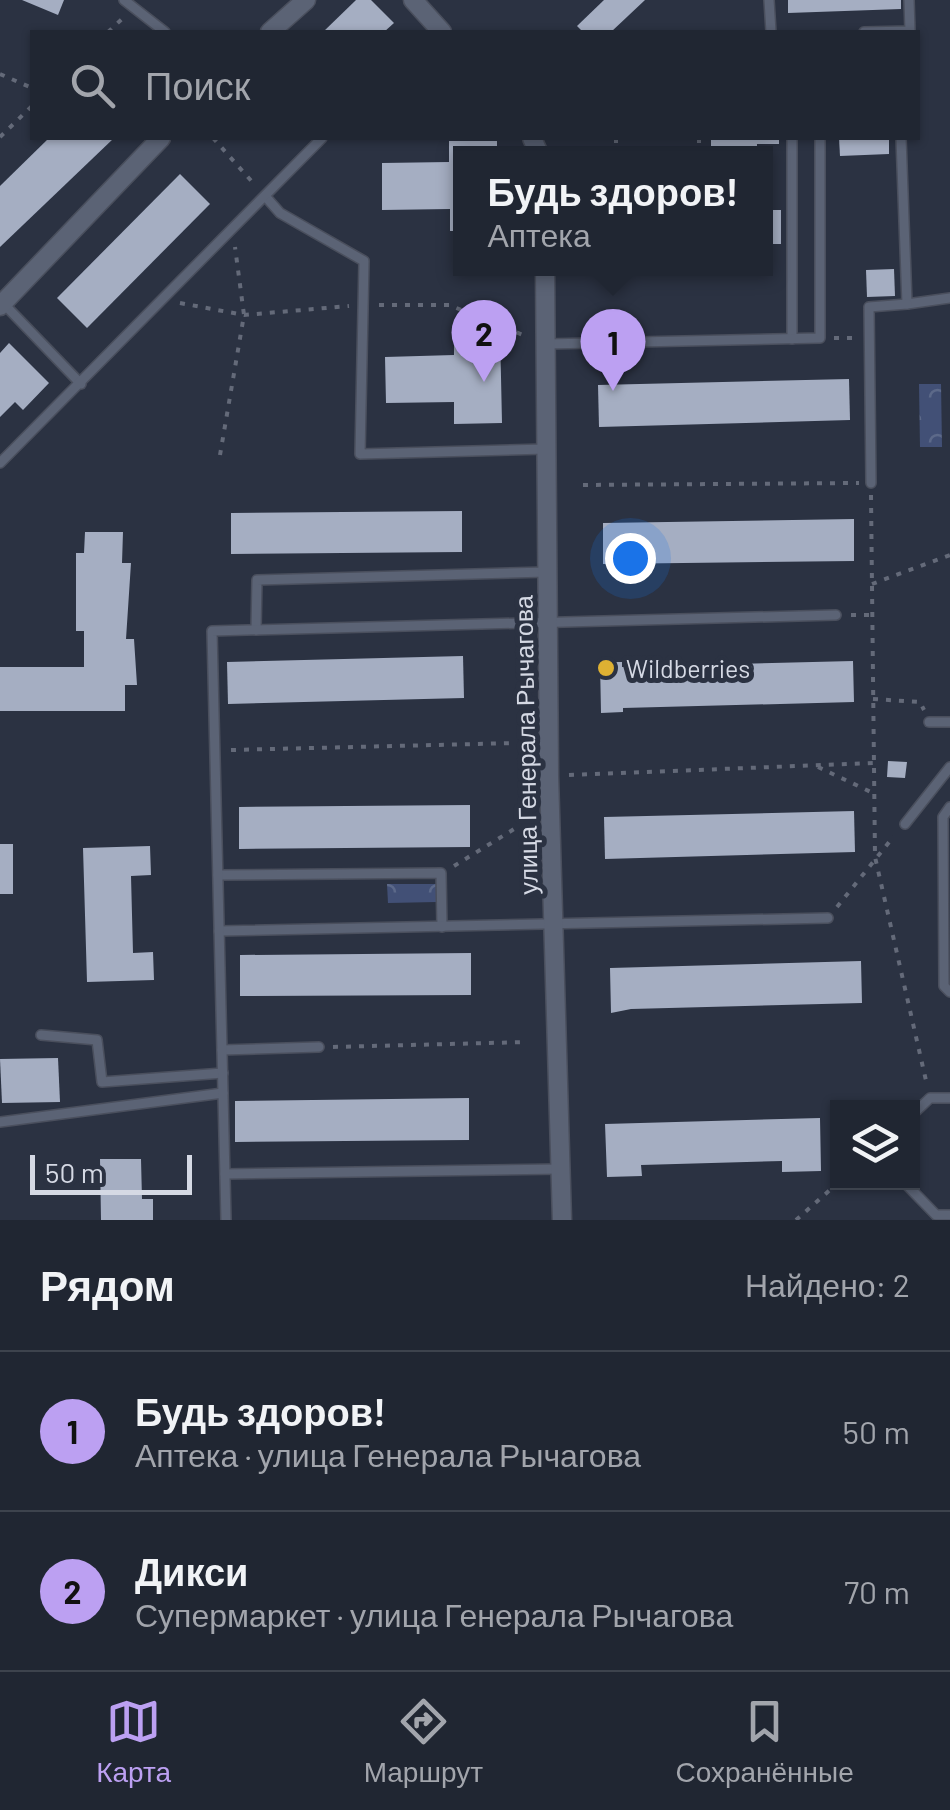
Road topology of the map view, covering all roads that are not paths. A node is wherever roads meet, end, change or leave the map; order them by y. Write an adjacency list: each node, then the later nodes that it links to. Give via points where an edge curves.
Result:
1 (124, 0): 7 (lane)
2 (306, 0): 8 (street)
3 (413, 0): 6 (street)
4 (769, 0): 9 (lane)
5 (909, 0): 10 (lane)
6 (434, 29)
7 (162, 30)
8 (272, 30)
9 (770, 30)
10 (910, 30)
11 (159, 140): 20 (street)
12 (320, 140): 16 (lane)
13 (792, 140): 21 (lane)
14 (820, 140): 21 (lane, via 820,338)
15 (901, 140): 19 (lane)
16 (264, 196): 23 (lane); 24 (lane, via 280,214 364,260 360,454)
17 (545, 276): 22 (street, улица Генерала Рычагова)
18 (950, 298): 19 (lane)
19 (907, 304): 26 (lane, via 870,306)
20 (2, 305): 23 (lane)
21 (792, 339): 22 (lane)
22 (546, 344): 24 (street, улица Генерала Рычагова)
23 (81, 384): 25 (lane)
24 (546, 449): 27 (street, улица Генерала Рычагова)
25 (0, 463)
26 (871, 483)
27 (547, 572): 29 (street, улица Генерала Рычагова); 30 (lane, via 257,580)
28 (836, 615): 29 (lane)
29 (548, 621): 30 (lane); 38 (street, улица Генерала Рычагова)
30 (256, 630): 36 (lane, via 212,632)
31 (929, 722): 32 (lane)
32 (950, 722)
33 (950, 767): 35 (lane)
34 (950, 807): 41 (lane, via 943,816 944,986)
35 (905, 824)
36 (218, 875): 39 (lane, via 441,873); 40 (lane)
37 (828, 918): 38 (lane)
38 (553, 925): 39 (lane); 50 (street, улица Генерала Рычагова)
39 (442, 927): 40 (lane)
40 (219, 931): 44 (lane)
41 (950, 992)
42 (40, 1035): 45 (lane, via 96,1040 102,1082)
43 (319, 1047): 44 (lane)
44 (222, 1050): 45 (lane)
45 (223, 1073): 46 (lane)
46 (223, 1093): 49 (lane); 51 (lane)
47 (950, 1098): 48 (lane, via 930,1098)
48 (920, 1107)
49 (0, 1122)
50 (561, 1169): 51 (lane); 55 (street, улица Генерала Рычагова)
51 (225, 1174): 54 (lane)
52 (912, 1190): 53 (lane, via 936,1216)
53 (950, 1215)
54 (226, 1220)
55 (562, 1220)

